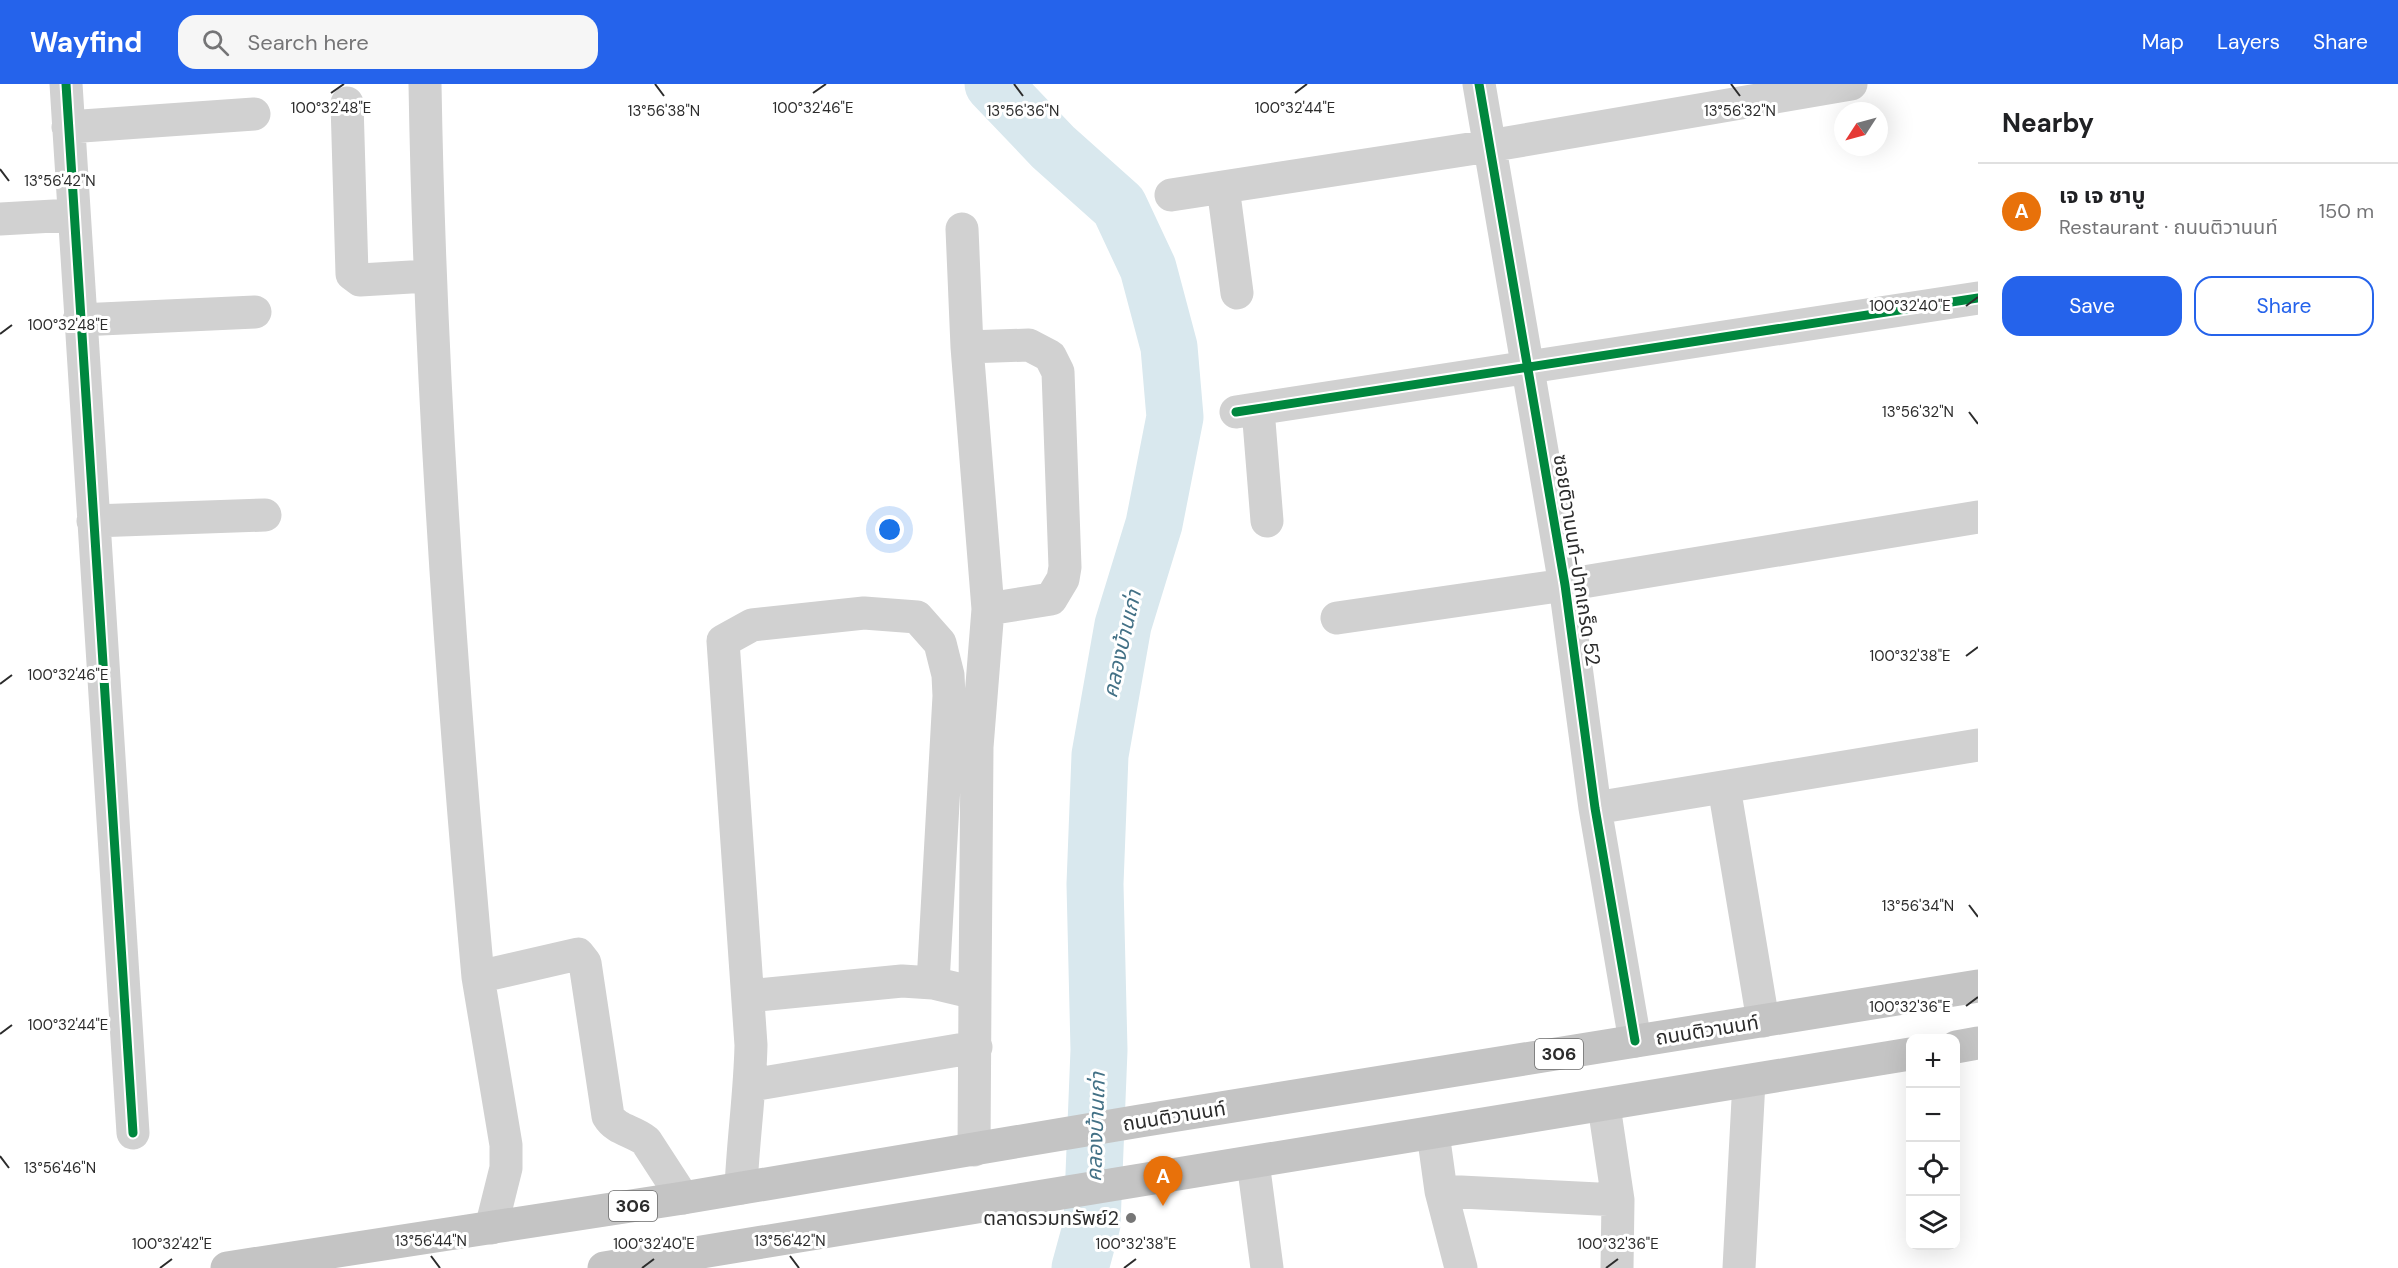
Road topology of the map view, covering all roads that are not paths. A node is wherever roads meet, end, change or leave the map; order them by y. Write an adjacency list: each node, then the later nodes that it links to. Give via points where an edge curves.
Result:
1 (66, 84): 7 (street)
2 (425, 84): 14 (street)
3 (1479, 84): 8 (street, ซอยติวานนท์-ปากเกร็ด 52)
4 (1851, 84): 8 (street)
5 (347, 103): 14 (street, via 352,274 360,280)
6 (254, 114): 7 (street)
7 (68, 127): 11 (street)
8 (1489, 146): 9 (street); 20 (street, ซอยติวานนท์-ปากเกร็ด 52)
9 (1223, 187): 10 (street); 15 (street)
10 (1171, 195)
11 (72, 215): 12 (street); 18 (street)
12 (0, 219)
13 (962, 229): 19 (street)
14 (428, 276): 31 (street, via 448,606)
15 (1237, 293)
16 (1978, 298): 20 (street)
17 (255, 312): 18 (street)
18 (80, 320): 23 (street)
19 (967, 347): 26 (street); 26 (street, via 1029,345 1050,356 1058,372 1063,579 1051,599)
20 (1529, 369): 24 (street, via 1247,410); 25 (street, ซอยติวานนท์-ปากเกร็ด 52)
21 (264, 515): 23 (street)
22 (1978, 517): 25 (street)
23 (93, 521): 45 (street)
24 (1267, 521)
25 (1565, 585): 27 (street); 30 (street, ซอยติวานนท์-ปากเกร็ด 52)
26 (988, 609): 34 (street, via 976,747)
27 (1337, 618)
28 (1978, 745): 29 (street)
29 (1724, 787): 30 (street); 36 (street)
30 (1595, 808): 37 (street, ซอยติวานนท์-ปากเกร็ด 52)
31 (478, 977): 51 (street, via 578,954 583,958 608,1116 614,1125 646,1141); 53 (street, via 507,1145 506,1168)
32 (933, 983): 34 (street); 35 (street, via 902,981); 35 (street, via 948,675 939,643 917,617 864,613 752,625 723,641)
33 (1978, 986): 36 (main road, ถนนติวานนท์ / 306)
34 (975, 993): 40 (street)
35 (748, 996): 43 (street)
36 (1763, 1021): 37 (main road, ถนนติวานนท์ / 306)
37 (1635, 1041): 47 (main road, ถนนติวานนท์ / 306)
38 (1978, 1043): 39 (main road)
39 (1960, 1046)
40 (976, 1047): 43 (street); 47 (street)
41 (1906, 1055): 42 (main road)
42 (1749, 1081): 44 (main road); 59 (street)
43 (751, 1084): 49 (street)
44 (1604, 1106): 46 (main road); 52 (street)
45 (133, 1133)
46 (1433, 1133): 48 (main road); 50 (street)
47 (974, 1150): 49 (main road, ถนนติวานนท์ / 306)
48 (1252, 1162): 55 (main road); 56 (street)
49 (741, 1188): 51 (main road, ถนนติวานนท์ / 306)
50 (1442, 1191): 52 (street); 57 (street)
51 (683, 1198): 53 (main road, ถนนติวานนท์ / 306)
52 (1618, 1200): 58 (street)
53 (491, 1228): 54 (main road, ถนนติวานนท์ / 306)
54 (227, 1268)
55 (604, 1268)
56 (1267, 1268)
57 (1461, 1268)
58 (1617, 1268)
59 (1739, 1268)

